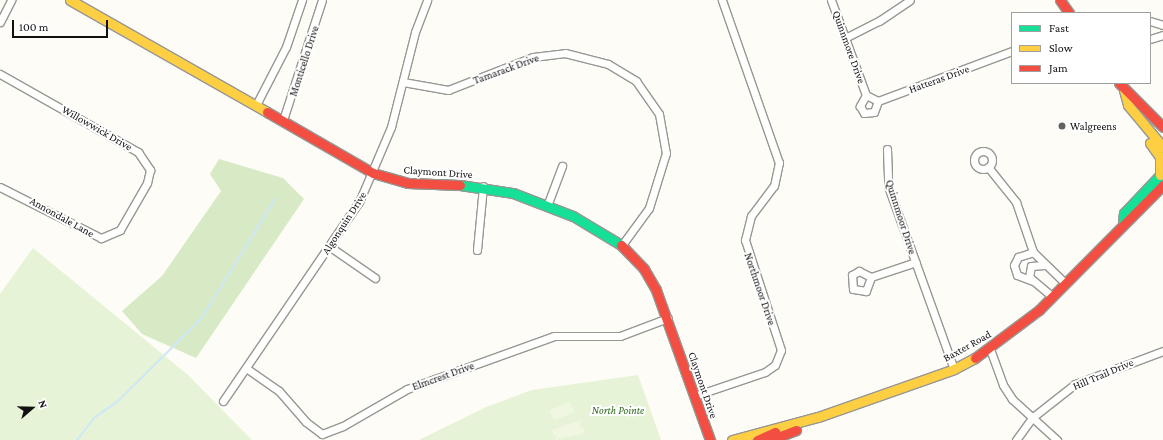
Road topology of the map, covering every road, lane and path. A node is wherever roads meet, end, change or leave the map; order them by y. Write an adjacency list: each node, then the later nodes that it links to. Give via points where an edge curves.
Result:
1 (11, 0): 11 (street)
2 (302, 0): 23 (street, Monticello Drive, via 286,47)
3 (322, 0): 24 (street, Monticello Drive)
4 (428, 0): 19 (street, Algonquin Drive, via 415,32)
5 (722, 0): 55 (street, Northmoor Drive, via 779,163 774,186 751,216 745,240 781,350 776,365 765,372)
6 (831, 0): 15 (street, Quinnmore Drive)
7 (910, 0): 15 (street, via 879,21)
8 (1060, 0): 10 (main road)
9 (74, 1): 23 (main road, Claymont Drive)
10 (1067, 12)
11 (0, 22)
12 (1151, 22): 13 (street)
13 (1162, 23)
14 (1163, 35): 16 (street, via 1156,40)
15 (845, 38): 21 (street, Quinnmore Drive)
16 (1151, 39)
17 (1011, 51): 22 (street, Hatteras Drive)
18 (0, 74): 36 (street, Willowwick Drive, via 144,157 150,176)
19 (403, 82): 31 (street, Algonquin Drive); 39 (street, Tamarack Drive, via 448,90 533,57 565,54 608,64 636,81 659,114 666,153 649,208)
20 (1121, 87): 25 (main road, via 1128,105); 26 (main road, via 1140,101)
21 (866, 95): 22 (street); 22 (street, via 860,106 864,113 874,112)
22 (878, 101)
23 (256, 105): 24 (main road, Claymont Drive)
24 (283, 120): 31 (main road, Claymont Drive)
25 (1143, 125): 27 (main road); 32 (main road, via 1143,134 1160,157)
26 (1163, 127)
27 (1163, 147)
28 (887, 149): 43 (street, Quinnmoor Drive, via 888,186)
29 (562, 166): 37 (street)
30 (988, 167): 42 (street, via 1014,198)
31 (373, 172): 35 (main road, Claymont Drive, via 408,183); 40 (street, Algonquin Drive, via 360,202)
32 (1162, 173): 38 (main road, Baxter Road, via 1124,213)
33 (1163, 185): 38 (main road, Baxter Road)
34 (0, 186): 36 (street, Annondale Lane, via 101,238 120,230)
35 (483, 186): 37 (main road, Claymont Drive); 41 (street)
36 (133, 206)
37 (547, 206): 39 (main road, Claymont Drive, via 586,222)
38 (1123, 221): 48 (main road, Baxter Road)
39 (622, 245): 50 (main road, Claymont Drive, via 646,273)
40 (329, 246): 46 (street); 53 (street, Algonquin Drive)
41 (477, 250)
42 (1033, 252): 44 (street); 47 (street, via 1018,257 1014,269 1017,275)
43 (916, 262): 45 (street, Quinnmoor Drive); 54 (street, Quinnmoor Drive)
44 (1044, 265): 47 (street, via 1037,263 1030,267 1028,274); 48 (street)
45 (871, 277)
46 (375, 278)
47 (1033, 281): 49 (street)
48 (1065, 283): 49 (main road, Baxter Road)
49 (1052, 296): 51 (main road, Baxter Road)
50 (668, 318): 53 (street, Elmcrest Drive, via 620,336 554,336 407,389 343,426 322,434 306,422 279,391); 55 (main road, Claymont Drive)
51 (990, 348): 54 (main road, Baxter Road); 57 (street, via 1003,385)
52 (1163, 351): 57 (street, Hill Trail Drive, via 1075,384)
53 (246, 368): 56 (street, Algonquin Drive)
54 (954, 369): 58 (main road, Baxter Road)
55 (694, 396): 60 (main road, Claymont Drive)
56 (223, 401)
57 (1033, 417): 64 (street, Hill Trail Drive); 65 (street)
58 (818, 418): 59 (main road, Baxter Road); 63 (main road, via 815,423)
59 (783, 428): 61 (main road, Baxter Road); 62 (main road, Baxter Road)
60 (710, 440)
61 (732, 440)
62 (757, 440)
63 (770, 440)
64 (1016, 440)
65 (1058, 440)

